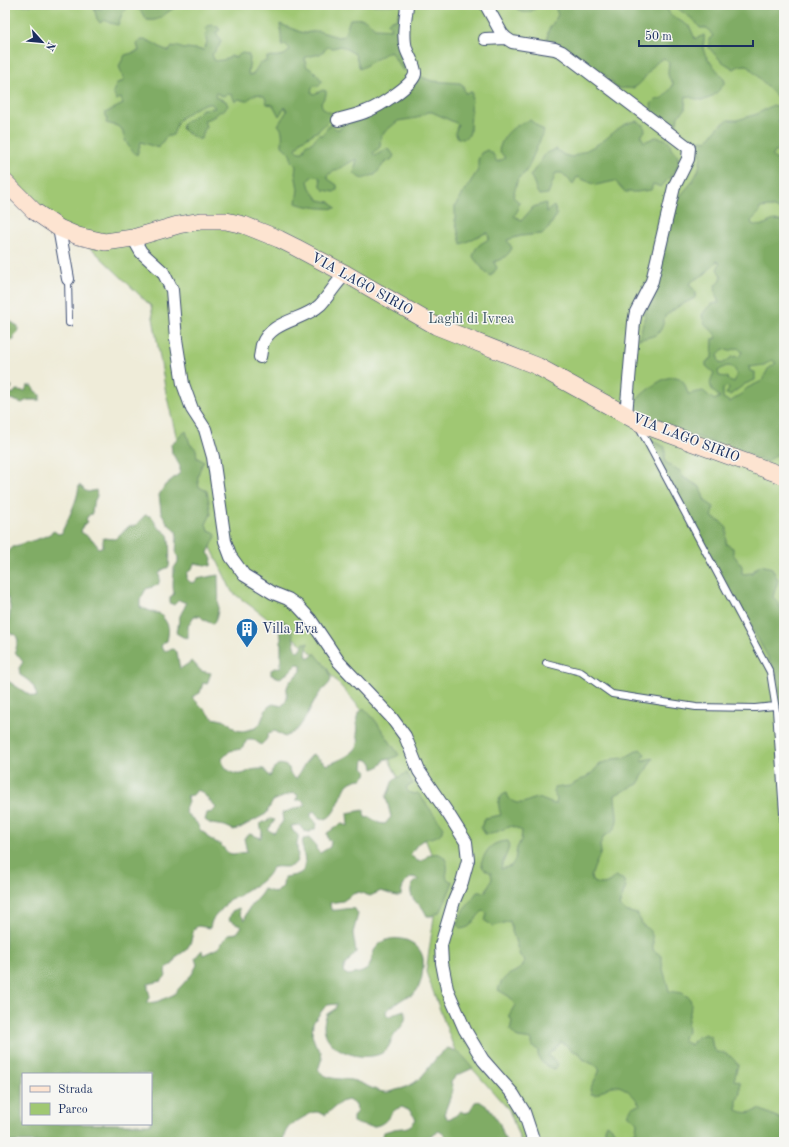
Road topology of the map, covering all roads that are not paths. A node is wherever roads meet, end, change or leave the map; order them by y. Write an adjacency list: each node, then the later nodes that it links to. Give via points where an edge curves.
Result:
1 (407, 5): 5 (street, via 406,47 415,76 410,83 368,111)
2 (486, 5): 3 (street)
3 (506, 38): 4 (street); 13 (street, via 512,42 562,52 631,110 689,148 686,164 674,186 652,281 636,312 634,322)
4 (485, 40)
5 (338, 120)
6 (5, 182): 7 (main road, VIA LAGO SIRIO, via 34,211)
7 (59, 228): 8 (main road, VIA LAGO SIRIO, via 78,236 105,242); 10 (street)
8 (133, 238): 9 (main road, VIA LAGO SIRIO, via 178,225 201,221 226,221 244,225 279,239); 18 (street, via 141,252 163,272 172,290 176,339 184,384 192,409 205,429 213,457 225,541 231,558 244,575 288,599 310,619 339,662 391,717 405,736 419,771 466,842 468,860 441,945 446,989 464,1030 483,1060 513,1094 524,1112)
9 (346, 274): 12 (street, via 319,306 279,325 269,334 262,344); 13 (main road, VIA LAGO SIRIO, via 436,326 537,366)
10 (68, 279): 11 (lane)
11 (69, 323)
12 (260, 357)
13 (636, 421): 14 (main road, VIA LAGO SIRIO); 16 (lane, via 770,672)
14 (784, 476)
15 (546, 663): 16 (lane, via 580,672 612,694 696,707)
16 (775, 706): 17 (lane)
17 (784, 828)
18 (534, 1142)

